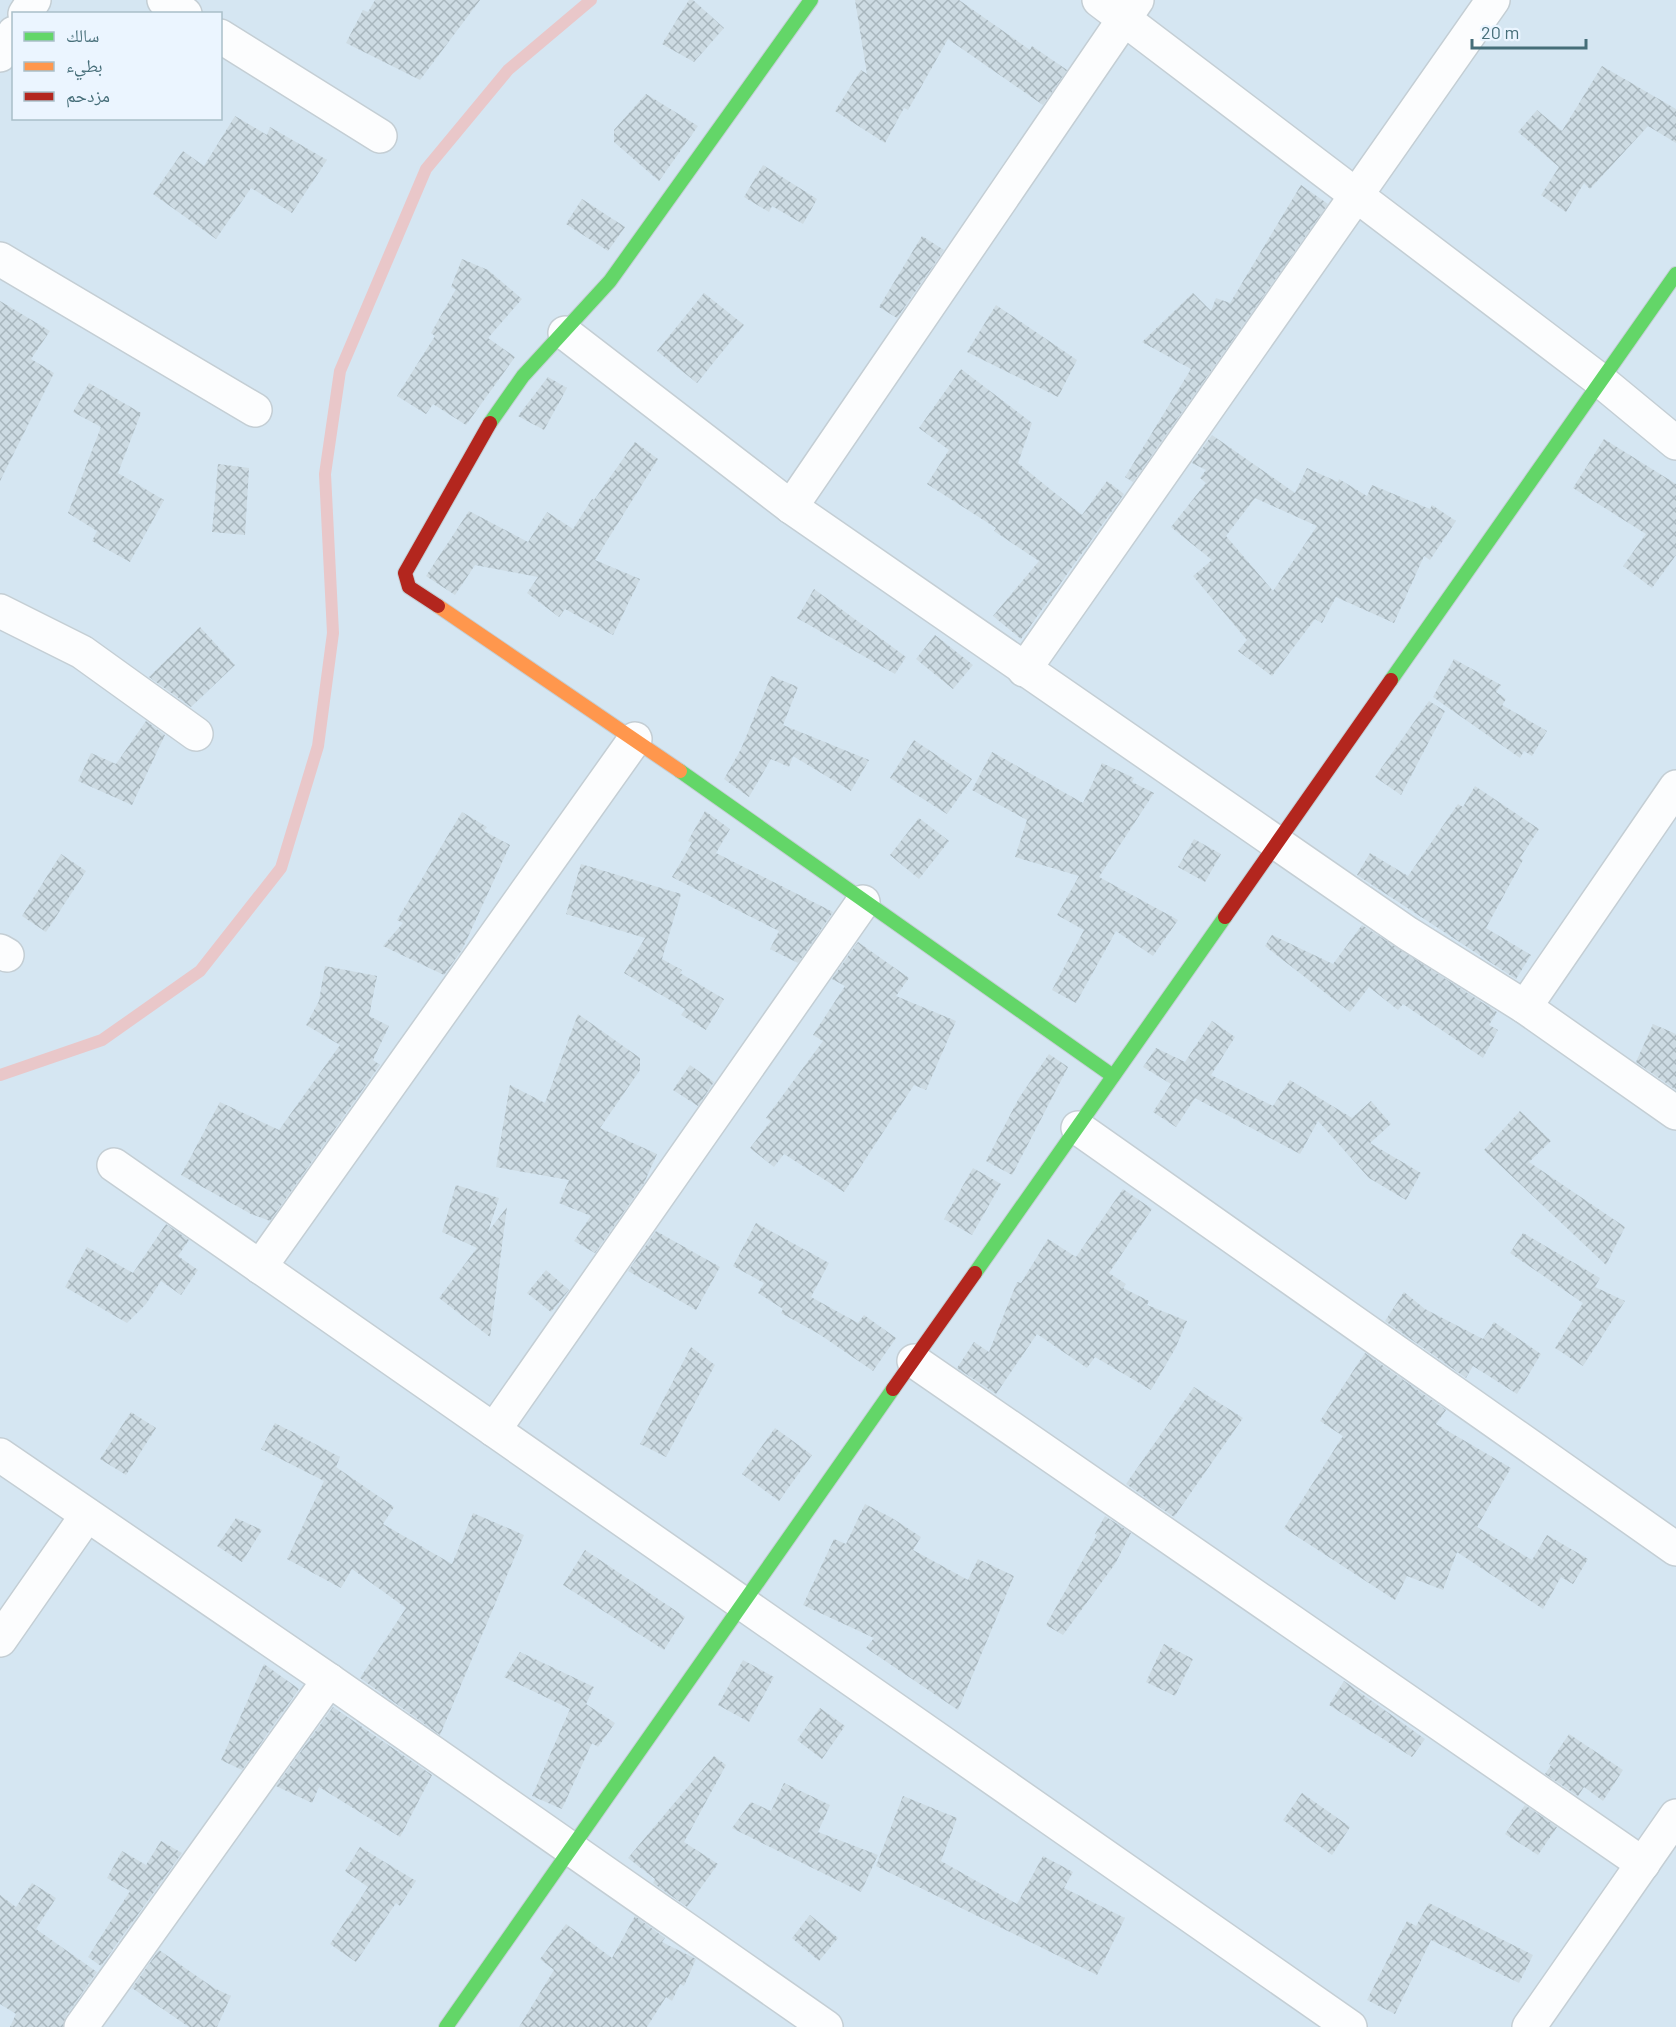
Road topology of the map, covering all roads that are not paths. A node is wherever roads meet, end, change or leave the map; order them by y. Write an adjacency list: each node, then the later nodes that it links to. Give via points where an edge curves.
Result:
1 (164, 0): 5 (street)
2 (811, 0): 13 (street, via 610,281)
3 (1493, 0): 10 (street)
4 (1120, 7): 10 (street); 17 (street)
5 (182, 12)
6 (12, 36): 8 (street)
7 (222, 37): 9 (street)
8 (0, 55)
9 (380, 136)
10 (1356, 197): 14 (street); 19 (street)
11 (0, 259): 15 (street)
12 (1676, 274): 14 (street)
13 (566, 333): 17 (street); 21 (street, via 523,376 480,437 409,563 406,581 408,587 446,614)
14 (1601, 381): 16 (street); 23 (street)
15 (255, 410)
16 (1676, 443)
17 (791, 507): 19 (street)
18 (0, 611): 20 (street, via 82,652)
19 (1024, 670): 23 (street)
20 (196, 734)
21 (634, 739): 24 (street); 30 (street)
22 (1676, 788): 25 (street)
23 (1278, 842): 25 (street, via 1407,933); 26 (street)
24 (863, 902): 26 (street); 32 (street)
25 (1525, 1007): 27 (street)
26 (1113, 1076): 28 (street)
27 (1676, 1113)
28 (1078, 1128): 31 (street); 35 (street)
29 (114, 1165): 30 (street)
30 (260, 1267): 32 (street)
31 (914, 1361): 36 (street); 41 (street)
32 (494, 1430): 36 (street)
33 (0, 1455): 34 (street)
34 (87, 1515): 37 (street); 38 (street)
35 (1676, 1549)
36 (743, 1604): 40 (street); 45 (street)
37 (0, 1640)
38 (329, 1680): 40 (street); 43 (street)
39 (1676, 1816): 41 (street)
40 (572, 1849): 42 (street); 44 (street)
41 (1642, 1864): 46 (street)
42 (813, 2023)
43 (81, 2027)
44 (446, 2027)
45 (1350, 2027)
46 (1528, 2027)

